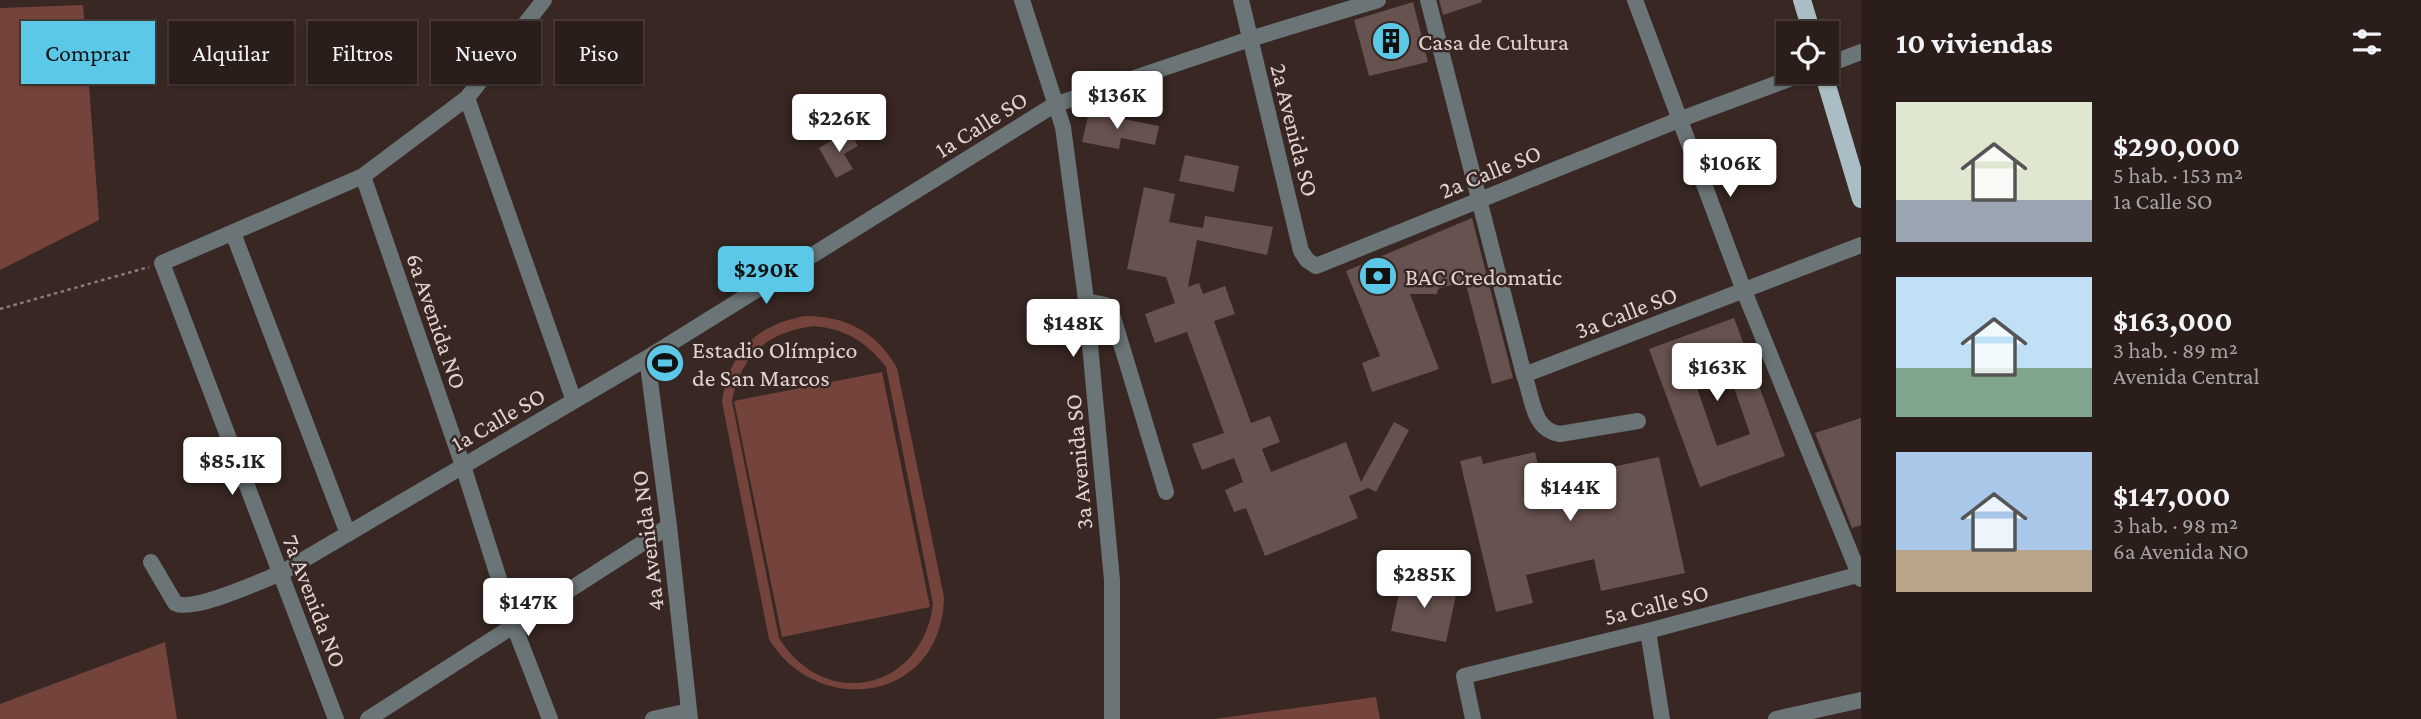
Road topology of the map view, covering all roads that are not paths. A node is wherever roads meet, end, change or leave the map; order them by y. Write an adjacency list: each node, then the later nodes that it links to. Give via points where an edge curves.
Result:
1 (544, 0): 14 (street)
2 (1022, 0): 15 (street, 3a Avenida SO)
3 (1241, 0): 9 (street, 2a Avenida SO)
4 (1378, 0): 9 (street, 1a Calle SO)
5 (1428, 0): 18 (street)
6 (1635, 0): 16 (street)
7 (1802, 0): 8 (main road)
8 (1808, 21)
9 (1250, 40): 15 (street, 1a Calle SO); 22 (street, 2a Avenida SO, via 1301,251)
10 (1861, 52): 11 (street)
11 (1839, 60)
12 (1776, 84): 16 (street, 2a Calle SO)
13 (1827, 84): 19 (main road)
14 (467, 98): 17 (street); 27 (street)
15 (1054, 106): 24 (street, 3a Avenida SO, via 1063,127); 25 (street, 1a Calle SO)
16 (1681, 119): 18 (street, 2a Calle SO); 23 (street)
17 (363, 176): 20 (street); 29 (street, 6a Avenida NO)
18 (1479, 199): 22 (street, 2a Calle SO); 26 (street)
19 (1861, 199)
20 (233, 233): 32 (street); 34 (street, 7a Avenida NO, via 162,263)
21 (1861, 244): 23 (street, 3a Calle SO)
22 (1316, 266)
23 (1744, 291): 26 (street, 3a Calle SO); 35 (street)
24 (1086, 301): 30 (street, via 1106,305 1112,313); 44 (street, 3a Avenida SO, via 1112,580)
25 (647, 358): 27 (street, 1a Calle SO); 31 (street, 4a Avenida NO)
26 (1524, 375): 28 (street, via 1539,423 1550,432)
27 (574, 401): 29 (street, 1a Calle SO)
28 (1638, 421)
29 (463, 466): 32 (street, 1a Calle SO); 36 (street, 6a Avenida NO)
30 (1166, 492)
31 (669, 526): 36 (street); 39 (street, 4a Avenida NO)
32 (348, 534): 34 (street, 1a Calle SO)
33 (151, 562): 34 (street, 1a Calle SO, via 181,606)
34 (281, 573): 40 (street, 7a Avenida NO)
35 (1860, 576): 37 (street, 5a Calle SO)
36 (514, 625): 41 (street); 42 (street, 6a Avenida NO)
37 (1648, 631): 45 (street, 5a Calle SO, via 1464,676); 46 (street)
38 (1861, 699): 47 (street)
39 (690, 715): 43 (street)
40 (336, 719)
41 (368, 719)
42 (550, 719)
43 (653, 719)
44 (1112, 719)
45 (1473, 719)
46 (1662, 719)
47 (1776, 719)

